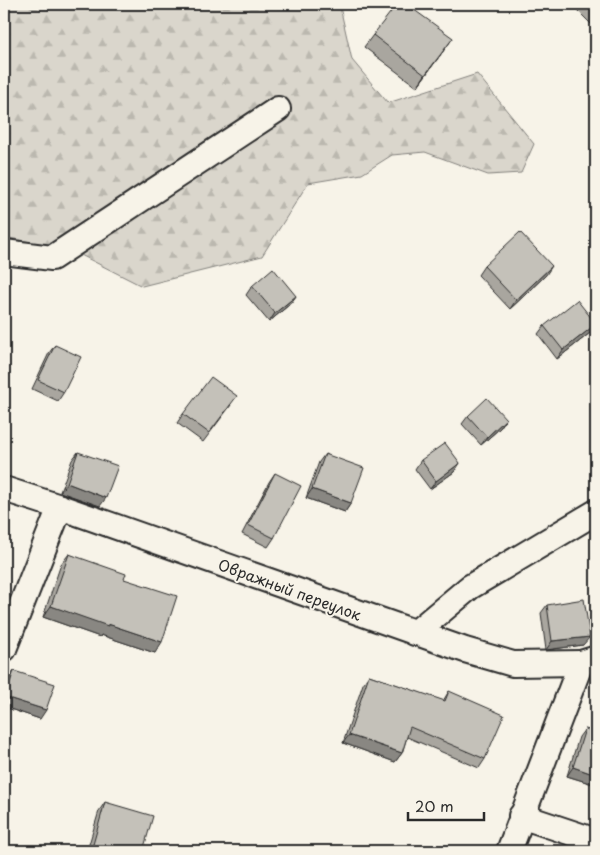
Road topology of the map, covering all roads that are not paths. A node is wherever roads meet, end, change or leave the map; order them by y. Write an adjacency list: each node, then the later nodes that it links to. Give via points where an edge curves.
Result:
1 (278, 109): 2 (street, via 52,258)
2 (4, 252)
3 (4, 489): 4 (street, Овражный переулок)
4 (60, 507): 6 (street, Овражный переулок); 7 (street)
5 (596, 512): 6 (street, via 470,587)
6 (415, 633): 8 (street, Овражный переулок, via 513,664)
7 (4, 649)
8 (588, 661): 9 (street)
9 (521, 816): 10 (street); 11 (street)
10 (596, 841)
11 (509, 851)

